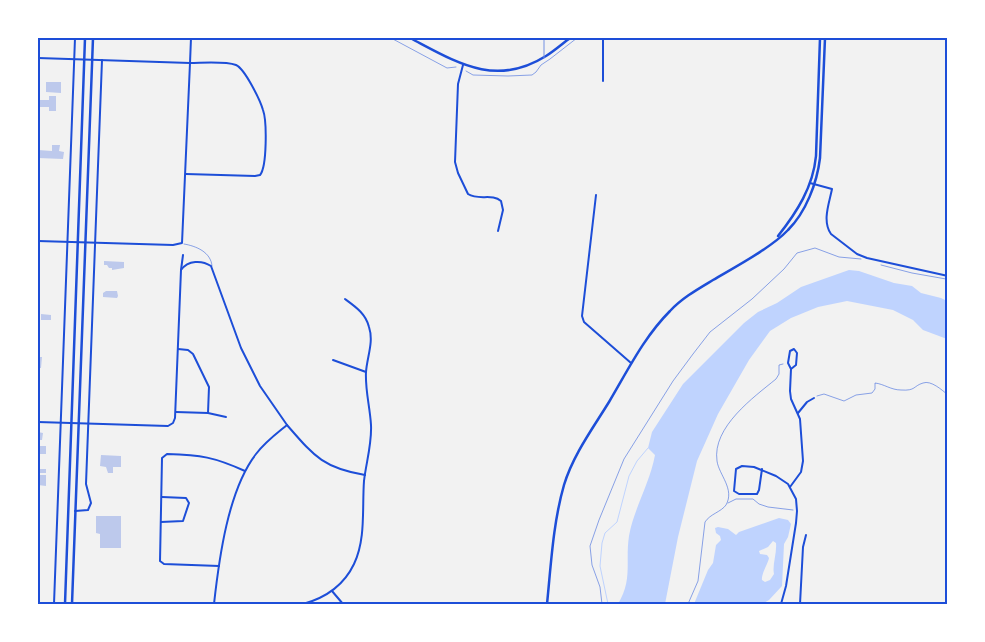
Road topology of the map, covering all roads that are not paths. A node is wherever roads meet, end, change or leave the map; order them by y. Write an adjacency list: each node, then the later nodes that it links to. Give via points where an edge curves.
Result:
1 (75, 38): 11 (street)
2 (85, 38): 12 (main road)
3 (93, 38): 13 (main road)
4 (191, 38): 15 (street)
5 (410, 38): 16 (main road)
6 (570, 38): 16 (main road, via 544,58 518,68 486,71)
7 (603, 38): 17 (street)
8 (820, 38): 19 (main road, via 816,156)
9 (825, 38): 20 (main road, via 820,158)
10 (38, 58): 11 (street)
11 (74, 59): 12 (street); 25 (street)
12 (84, 60): 13 (street); 26 (main road)
13 (92, 60): 14 (street); 27 (main road)
14 (102, 60): 15 (street); 28 (street)
15 (190, 63): 18 (street); 18 (street, via 230,64 244,73 262,105 264,167 260,175 255,176)
16 (463, 65): 22 (street, via 458,92 456,167 468,194 496,197 501,201)
17 (603, 81)
18 (186, 174): 29 (street)
19 (810, 183): 20 (street); 24 (main road, via 799,209)
20 (814, 184): 24 (main road, via 789,229); 33 (street, via 832,189 826,221 828,230 857,254 878,262)
21 (596, 195): 37 (street, via 582,320)
22 (498, 231)
23 (38, 241): 25 (street)
24 (775, 241): 37 (main road, via 682,299 659,322)
25 (68, 242): 26 (street); 46 (street)
26 (78, 242): 27 (street); 47 (main road)
27 (85, 242): 28 (street); 48 (main road)
28 (95, 243): 29 (street, via 173,246); 49 (street)
29 (182, 243): 31 (lane, via 203,251 212,262)
30 (183, 255): 32 (street)
31 (212, 268): 32 (street, via 198,262); 50 (street, via 241,348 260,386)
32 (181, 270): 35 (street)
33 (948, 277)
34 (346, 299): 39 (street, via 362,312 370,327)
35 (178, 349): 41 (street); 43 (street, via 190,350 209,387)
36 (333, 360): 39 (street)
37 (631, 363): 68 (main road, via 582,445 567,478 557,517)
38 (792, 369): 38 (street, via 796,364 795,349 790,350 788,364); 42 (street, via 790,396)
39 (366, 372): 53 (street, via 371,431)
40 (814, 398): 42 (street)
41 (175, 412): 43 (street); 49 (street, via 174,422 168,426)
42 (798, 412): 54 (street, via 803,465)
43 (208, 413): 44 (street)
44 (226, 417)
45 (38, 422): 46 (street)
46 (61, 422): 47 (street); 62 (street)
47 (72, 423): 48 (street); 63 (main road)
48 (78, 423): 49 (street); 56 (main road)
49 (88, 423): 56 (street, via 86,484 91,503 88,510)
50 (287, 425): 52 (street, via 264,445); 53 (street, via 322,462)
51 (762, 469): 51 (street, via 737,467 735,492 757,494); 54 (street)
52 (245, 471): 55 (street, via 210,457 165,455 162,458); 59 (street, via 232,509)
53 (365, 475): 60 (street, via 358,555 349,574)
54 (790, 487): 69 (street, via 797,511)
55 (161, 496): 57 (street); 57 (street, via 185,497 189,502 183,521)
56 (75, 511): 64 (main road)
57 (160, 522): 59 (street, via 159,559 162,563)
58 (806, 534): 70 (street)
59 (219, 566): 65 (street)
60 (332, 591): 66 (street); 67 (street)
61 (38, 603): 62 (street)
62 (54, 604): 63 (street)
63 (65, 604): 64 (street)
64 (72, 604)
65 (214, 604)
66 (303, 604)
67 (343, 604)
68 (546, 604)
69 (781, 604)
70 (800, 604)

